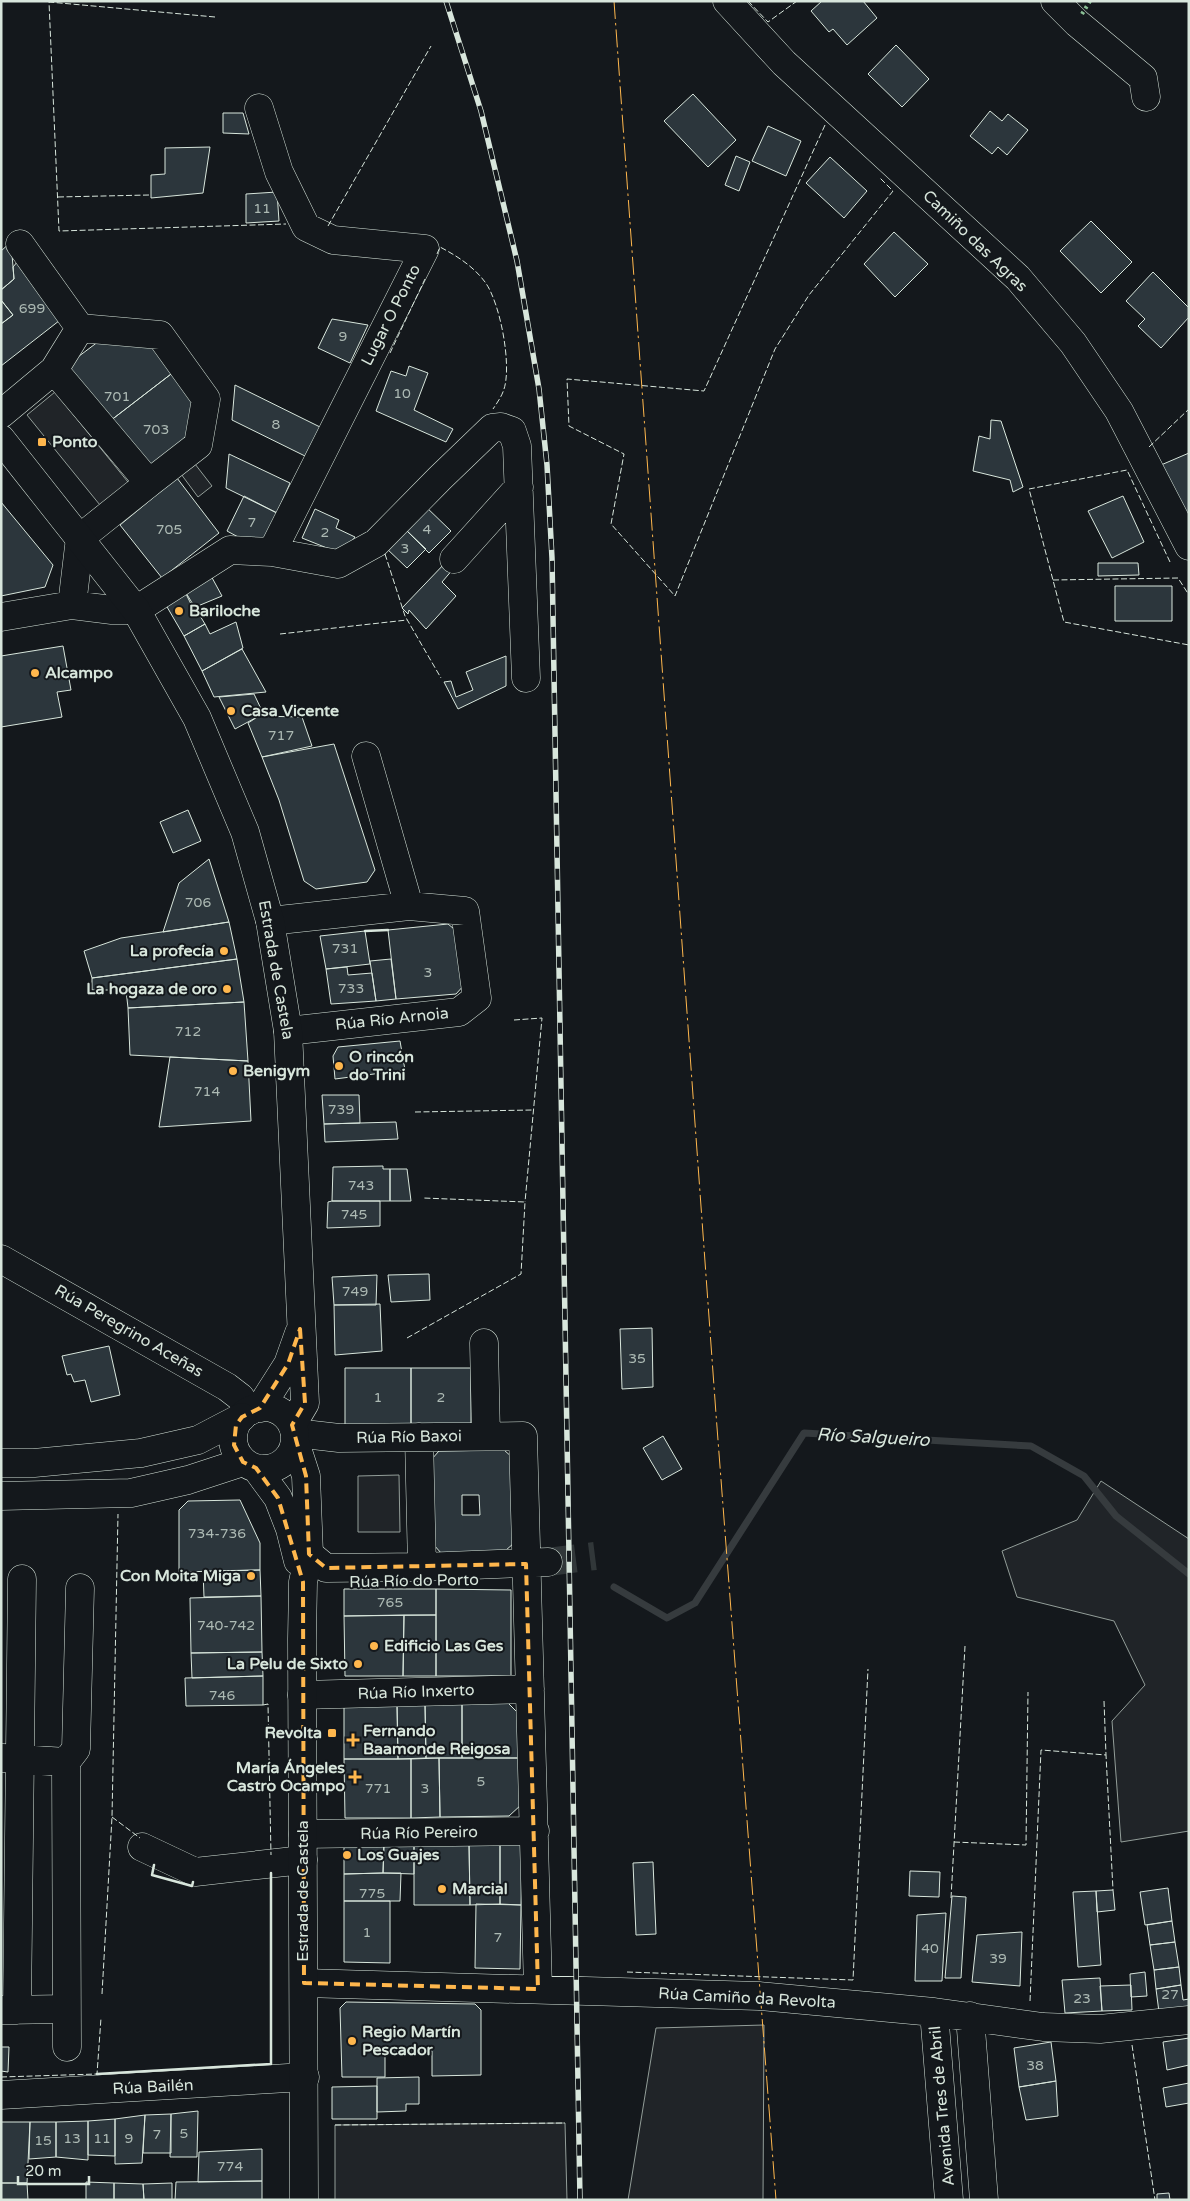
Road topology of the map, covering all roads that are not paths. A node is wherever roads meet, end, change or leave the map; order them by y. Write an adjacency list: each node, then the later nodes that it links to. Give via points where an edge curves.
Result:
1 (727, 1): 13 (main road, Camiño das Agras, via 784,63 1024,286 1072,343 1119,411)
2 (1055, 1): 3 (main road, via 1143,78)
3 (1146, 97)
4 (259, 108): 14 (main road, Lugar O Ponto, via 279,172 306,227 333,240 425,249)
5 (20, 244): 6 (main road)
6 (80, 328): 7 (main road); 10 (main road, via 160,335 206,399 198,445)
7 (54, 370): 8 (main road); 10 (main road)
8 (1, 414)
9 (1, 439): 12 (main road, Estrada de Castela)
10 (149, 483): 12 (main road)
11 (519, 487): 14 (main road, via 518,446 512,431 492,428 376,543 338,564); 15 (main road); 19 (main road)
12 (80, 538): 16 (main road); 17 (main road, Estrada de Castela)
13 (1189, 546)
14 (272, 552): 17 (main road, via 230,550)
15 (454, 559)
16 (72, 604): 17 (main road); 18 (main road)
17 (136, 610): 22 (main road, Estrada de Castela, via 197,718 245,832)
18 (1, 617)
19 (526, 678)
20 (366, 756): 21 (main road)
21 (409, 906): 22 (main road, Rúa Río Arnoia); 23 (main road, Rúa Río Arnoia, via 466,911 477,998 459,1012)
22 (270, 921): 23 (main road, Estrada de Castela)
23 (288, 1030): 25 (main road, Estrada de Castela)
24 (1, 1258): 27 (main road, Rúa Peregrino Aceñas, via 227,1387 240,1397)
25 (300, 1329): 27 (main road, via 288,1364); 28 (main road, Estrada de Castela, via 305,1403)
26 (484, 1343): 29 (main road)
27 (250, 1412): 28 (main road, via 270,1408 279,1411); 31 (main road, via 198,1440 141,1453); 32 (main road, via 236,1425 234,1444)
28 (294, 1433): 30 (main road, Rúa Río Baxoi, via 339,1438); 32 (main road, via 292,1452 277,1467 266,1470); 34 (main road, via 306,1476)
29 (486, 1436): 30 (main road, Rúa Río Baxoi); 36 (main road, Rúa Río Baxoi, via 523,1436)
30 (419, 1437): 35 (main road)
31 (1, 1463)
32 (250, 1465): 33 (main road, via 130,1493); 38 (main road, via 278,1498 290,1529)
33 (1, 1496)
34 (308, 1554): 35 (main road, via 326,1568); 38 (main road)
35 (422, 1567): 36 (main road)
36 (533, 1568): 38 (main road, Rúa Río do Porto); 40 (main road)
37 (22, 1579): 42 (main road)
38 (303, 1582): 41 (main road, Estrada de Castela)
39 (80, 1588): 43 (main road, via 76,1749)
40 (530, 1689): 41 (main road, Rúa Río Inxerto); 44 (main road)
41 (302, 1696): 46 (main road, Estrada de Castela)
42 (10, 1758): 43 (main road); 50 (main road)
43 (66, 1762): 49 (main road)
44 (535, 1831): 46 (main road, Rúa Río Pereiro); 48 (main road)
45 (142, 1847): 46 (main road, Rúa Río Pereiro, via 195,1872)
46 (303, 1847): 47 (main road, Estrada de Castela)
47 (304, 1983): 48 (main road, Rúa Camiño da Revolta); 55 (main road, Estrada de Castela)
48 (538, 1989): 51 (main road, Rúa Camiño da Revolta, via 759,1996)
49 (66, 2009): 50 (main road); 54 (main road)
50 (9, 2010)
51 (934, 2012): 52 (main road, Rúa Camiño da Revolta); 58 (main road, Avenida Tres de Abril)
52 (970, 2016): 53 (main road, Rúa Camiño da Revolta, via 1043,2027 1100,2029); 59 (main road)
53 (1189, 2020)
54 (66, 2047)
55 (305, 2077): 56 (main road, Rúa Bailén); 57 (main road, Estrada de Castela)
56 (1, 2095)
57 (304, 2200)
58 (949, 2200)
59 (984, 2200)

